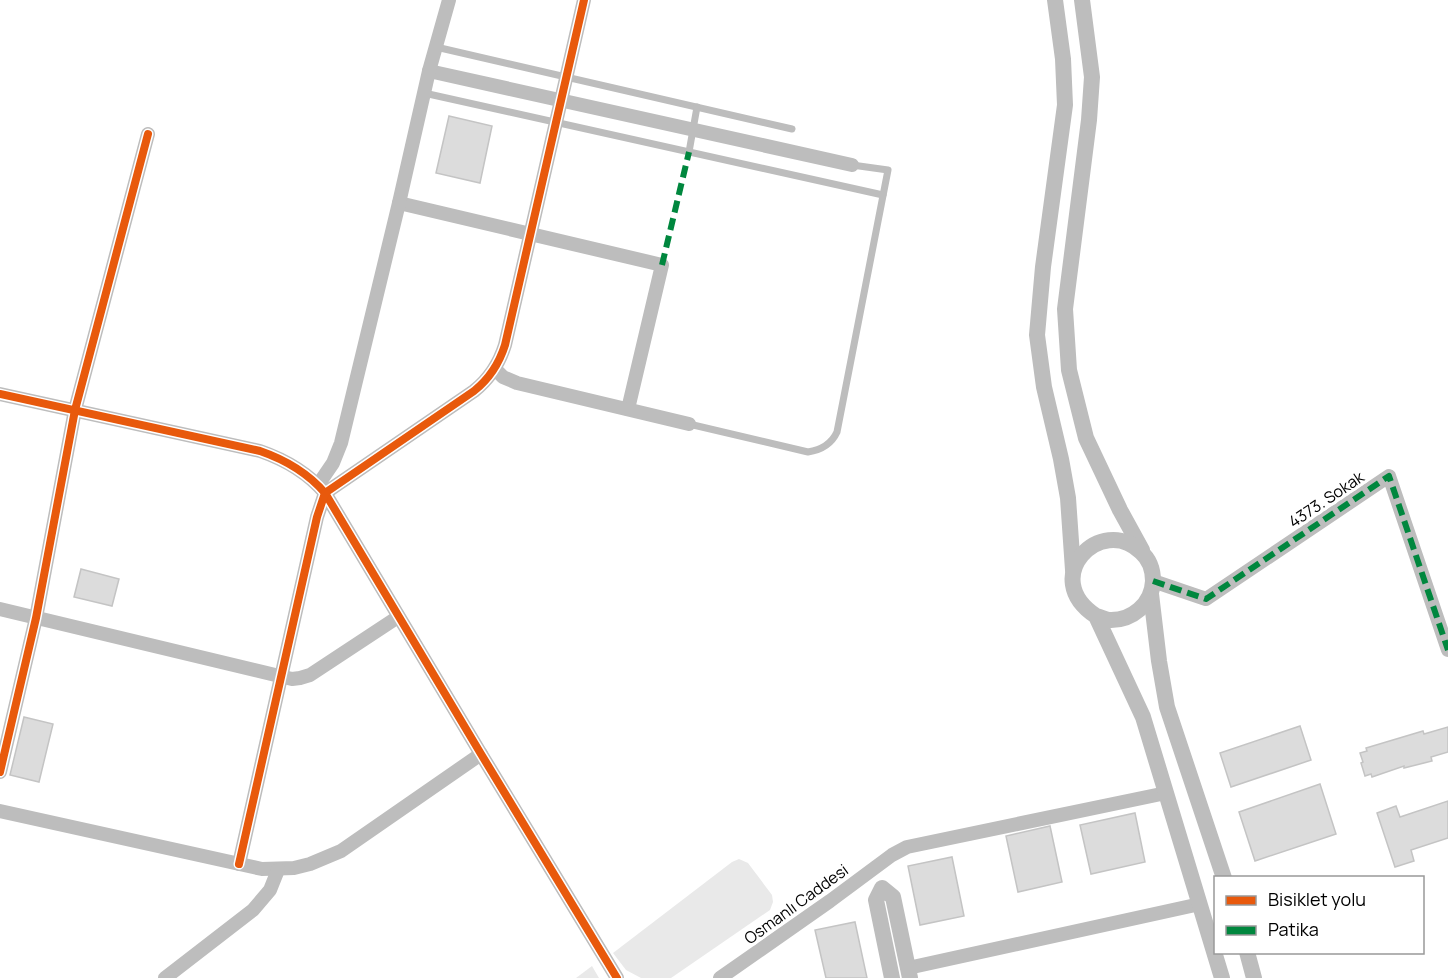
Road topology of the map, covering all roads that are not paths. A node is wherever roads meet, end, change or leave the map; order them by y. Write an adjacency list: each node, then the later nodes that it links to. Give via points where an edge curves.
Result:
1 (449, 0): 5 (street)
2 (584, 0): 7 (street)
3 (1055, 0): 27 (street, via 1065,105 1038,335 1044,387 1068,498)
4 (1082, 0): 26 (street, via 1092,77 1065,309 1069,370 1086,438)
5 (436, 47): 6 (street); 7 (lane)
6 (429, 71): 8 (street); 9 (street)
7 (566, 77): 9 (street); 10 (lane)
8 (424, 93): 11 (lane); 18 (street)
9 (561, 100): 11 (street); 13 (street)
10 (697, 107): 12 (lane); 13 (lane)
11 (556, 122): 15 (lane); 19 (street)
12 (792, 129)
13 (693, 130): 15 (lane); 16 (street)
14 (148, 134): 22 (street)
15 (689, 152): 17 (lane)
16 (852, 165): 17 (lane, via 888,170)
17 (883, 195): 24 (lane, via 837,432 832,441 822,449 808,452)
18 (399, 203): 19 (street); 25 (street, via 340,443)
19 (530, 235): 20 (street, via 505,345); 23 (street, via 662,265)
20 (495, 369): 23 (street, via 517,383); 25 (street, via 474,391)
21 (0, 394): 22 (street)
22 (75, 410): 25 (street, via 260,451 293,465); 32 (street)
23 (628, 410): 24 (street)
24 (689, 424)
25 (321, 489): 31 (street); 34 (street)
26 (1146, 556): 27 (street, via 1124,541 1104,541 1086,550); 28 (street)
27 (1073, 573): 30 (street, via 1077,598)
28 (1152, 588): 30 (street, via 1144,605 1134,614 1109,620); 33 (street, 4373. Sokak, via 1206,599 1389,476); 42 (street, via 1167,707)
29 (0, 609): 32 (street)
30 (1096, 616): 37 (street, via 1143,717)
31 (398, 617): 34 (street, via 310,675 292,679); 35 (street)
32 (36, 618): 34 (street); 36 (street)
33 (1448, 650)
34 (281, 676): 39 (street)
35 (481, 754): 41 (street, via 341,851 310,864); 50 (street)
36 (0, 772)
37 (1166, 793): 40 (street, via 907,847); 44 (street)
38 (0, 811): 39 (street)
39 (239, 864): 41 (street)
40 (874, 868): 43 (street, Osmanlı Caddesi); 51 (street, Osmanlı Caddesi)
41 (278, 870): 49 (street, via 270,890 253,910)
42 (1223, 876)
43 (882, 888): 48 (street, via 893,897); 52 (street, via 876,900)
44 (1200, 904): 45 (street); 48 (street)
45 (1214, 951)
46 (1215, 954): 53 (street)
47 (1248, 954): 54 (street)
48 (909, 973)
49 (165, 978)
50 (617, 978)
51 (720, 978)
52 (892, 978)
53 (1222, 978)
54 (1254, 978)

